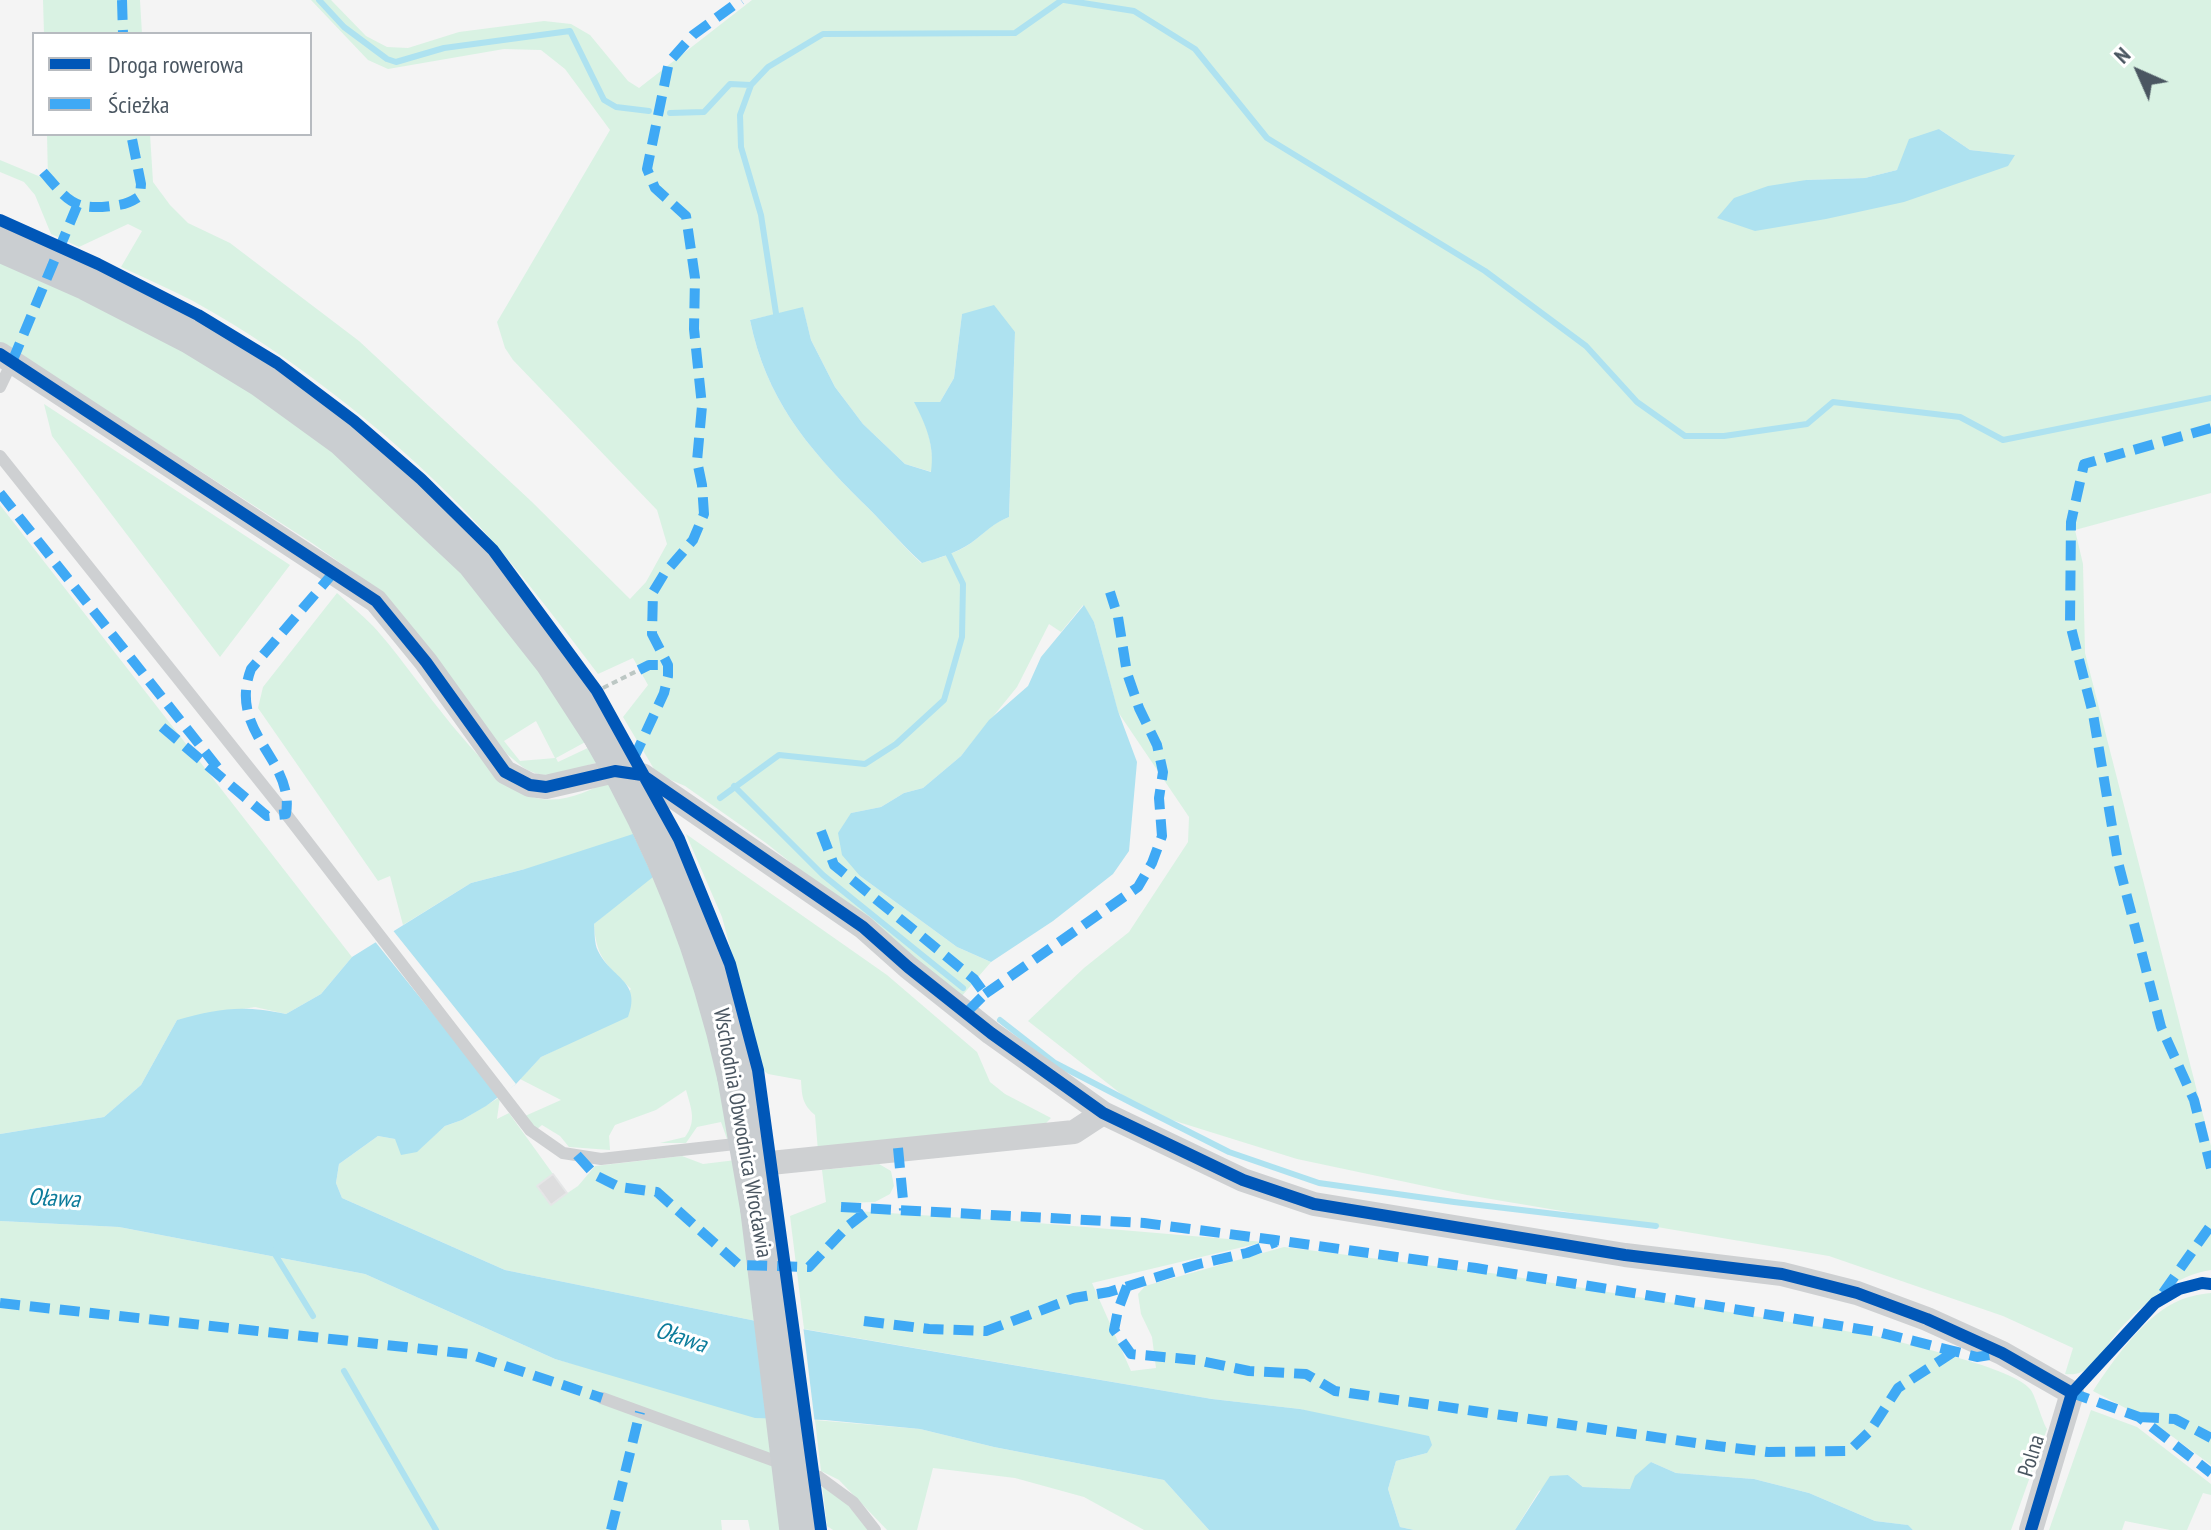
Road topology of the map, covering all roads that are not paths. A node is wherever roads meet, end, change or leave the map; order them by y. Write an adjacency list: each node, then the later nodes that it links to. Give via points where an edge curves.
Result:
1 (7, 246): 6 (main road, Wschodnia Obwodnica Wrocławia, bridge, via 88,282 263,379 343,437 475,561 553,660 648,817 713,984)
2 (6, 358): 3 (lane); 5 (street, via 376,601 505,772 546,787 615,771 642,775 863,927 991,1033)
3 (0, 387)
4 (0, 456): 6 (lane, via 530,1130 563,1153 601,1159)
5 (1103, 1113): 6 (street, via 1074,1132); 10 (street, Polna, via 1243,1180 1314,1204 1625,1255 1782,1274 1857,1293 1927,1319 2072,1393)
6 (749, 1154): 8 (main road, Wschodnia Obwodnica Wrocławia, bridge)
7 (602, 1398): 9 (lane, via 819,1477 853,1502)
8 (799, 1528)
9 (875, 1530)
10 (2031, 1530)

